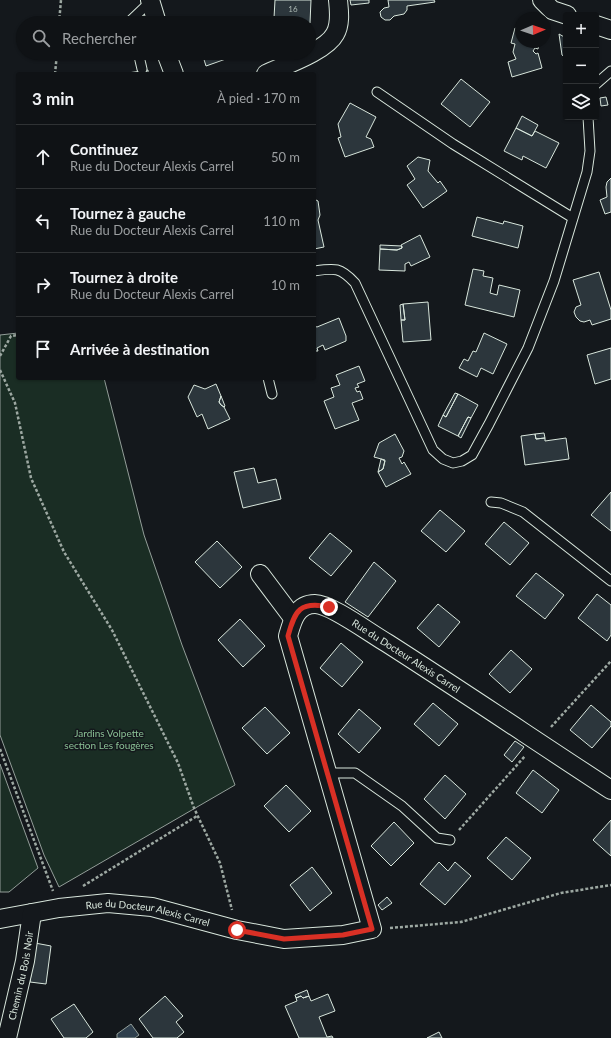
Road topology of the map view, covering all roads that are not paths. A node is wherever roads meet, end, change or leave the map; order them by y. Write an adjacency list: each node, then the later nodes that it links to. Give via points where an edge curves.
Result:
1 (338, 0): 9 (street, via 336,34 323,48)
2 (542, 0): 4 (street, via 552,10)
3 (150, 1): 5 (lane); 6 (street)
4 (563, 14)
5 (135, 16)
6 (154, 16)
7 (599, 26): 8 (street)
8 (611, 30)
9 (316, 51)
10 (140, 60): 13 (lane)
11 (169, 60): 15 (street)
12 (297, 60): 16 (street)
13 (142, 69)
14 (611, 71): 17 (lane)
15 (173, 72)
16 (270, 72)
17 (599, 81)
18 (377, 92): 20 (lane, via 453,144)
19 (588, 120): 20 (lane, via 590,151 587,172)
20 (573, 218): 21 (lane, via 554,281 528,348 472,455 453,463 443,459 433,450 355,283 346,273 333,268)
21 (316, 271)
22 (268, 380): 23 (lane)
23 (272, 394)
24 (491, 502): 26 (lane, via 501,503 523,512)
25 (260, 574): 27 (street)
26 (611, 581)
27 (293, 618): 28 (street, via 288,636); 29 (street, Rue du Docteur Alexis Carrel, via 301,608 314,604 329,607)
28 (326, 773): 30 (lane, via 355,773 402,806 437,838); 31 (street, Rue du Docteur Alexis Carrel, via 372,929 343,935 284,939 237,930 152,907 108,903)
29 (611, 790)
30 (450, 840)
31 (32, 913): 32 (street, Rue du Docteur Alexis Carrel); 33 (street, Chemin du Bois Noir, via 25,961)
32 (0, 919)
33 (7, 1038)

